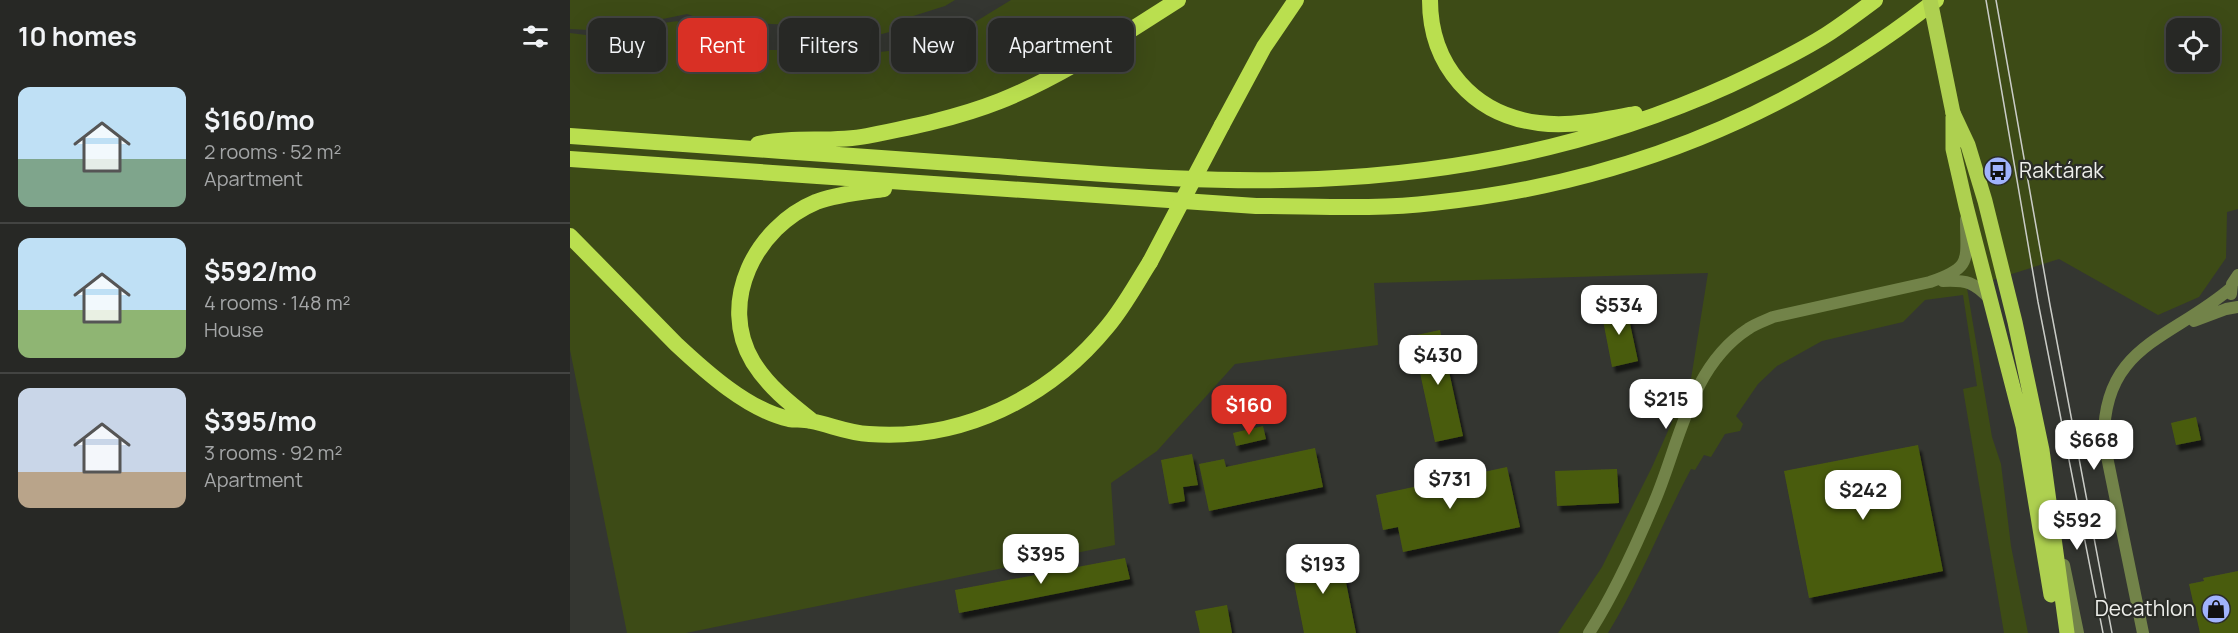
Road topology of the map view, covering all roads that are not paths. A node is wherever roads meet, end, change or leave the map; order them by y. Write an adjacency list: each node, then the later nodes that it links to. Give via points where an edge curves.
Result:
1 (1178, 0): 10 (highway, via 1047,78 1001,101 963,114 863,137 776,140)
2 (1296, 0): 21 (highway, bridge, via 1264,47 1150,262 1090,347 1047,384 979,420 945,429 893,435 848,432)
3 (1430, 0): 7 (highway, via 1433,33 1446,66 1471,94 1502,113 1541,123 1586,123)
4 (1875, 0): 7 (highway, via 1824,36)
5 (1930, 0): 8 (main road, bridge)
6 (1936, 0): 12 (highway, via 1834,71 1762,111 1659,153 1534,189 1431,204 1256,206)
7 (1695, 101): 10 (highway, via 1621,128 1527,153 1408,172 1315,180 1142,176)
8 (1953, 113): 13 (main road, via 1953,149); 22 (main road, via 1978,178 2012,311 2042,450)
9 (570, 136): 10 (highway)
10 (737, 148)
11 (570, 159): 12 (highway)
12 (942, 186): 21 (highway, via 868,191 816,202 772,231 748,266 740,308 746,346 772,388)
13 (1966, 206): 16 (street, via 1964,262 1954,273); 18 (main road)
14 (570, 236): 21 (highway, via 676,344 722,383 772,413)
15 (2238, 275): 17 (street)
16 (1930, 282): 18 (street, via 1965,281 1981,289); 23 (street, via 1773,317 1749,328 1730,343 1702,380 1638,538)
17 (2231, 288): 19 (street); 20 (street)
18 (1990, 300): 24 (main road, via 2023,426)
19 (2238, 306): 20 (street)
20 (2176, 328): 27 (street, via 2133,356 2118,376 2104,412 2104,442)
21 (812, 421)
22 (2049, 503): 25 (main road); 26 (street)
23 (1589, 633)
24 (2058, 633)
25 (2067, 633)
26 (2078, 633)
27 (2143, 633)

